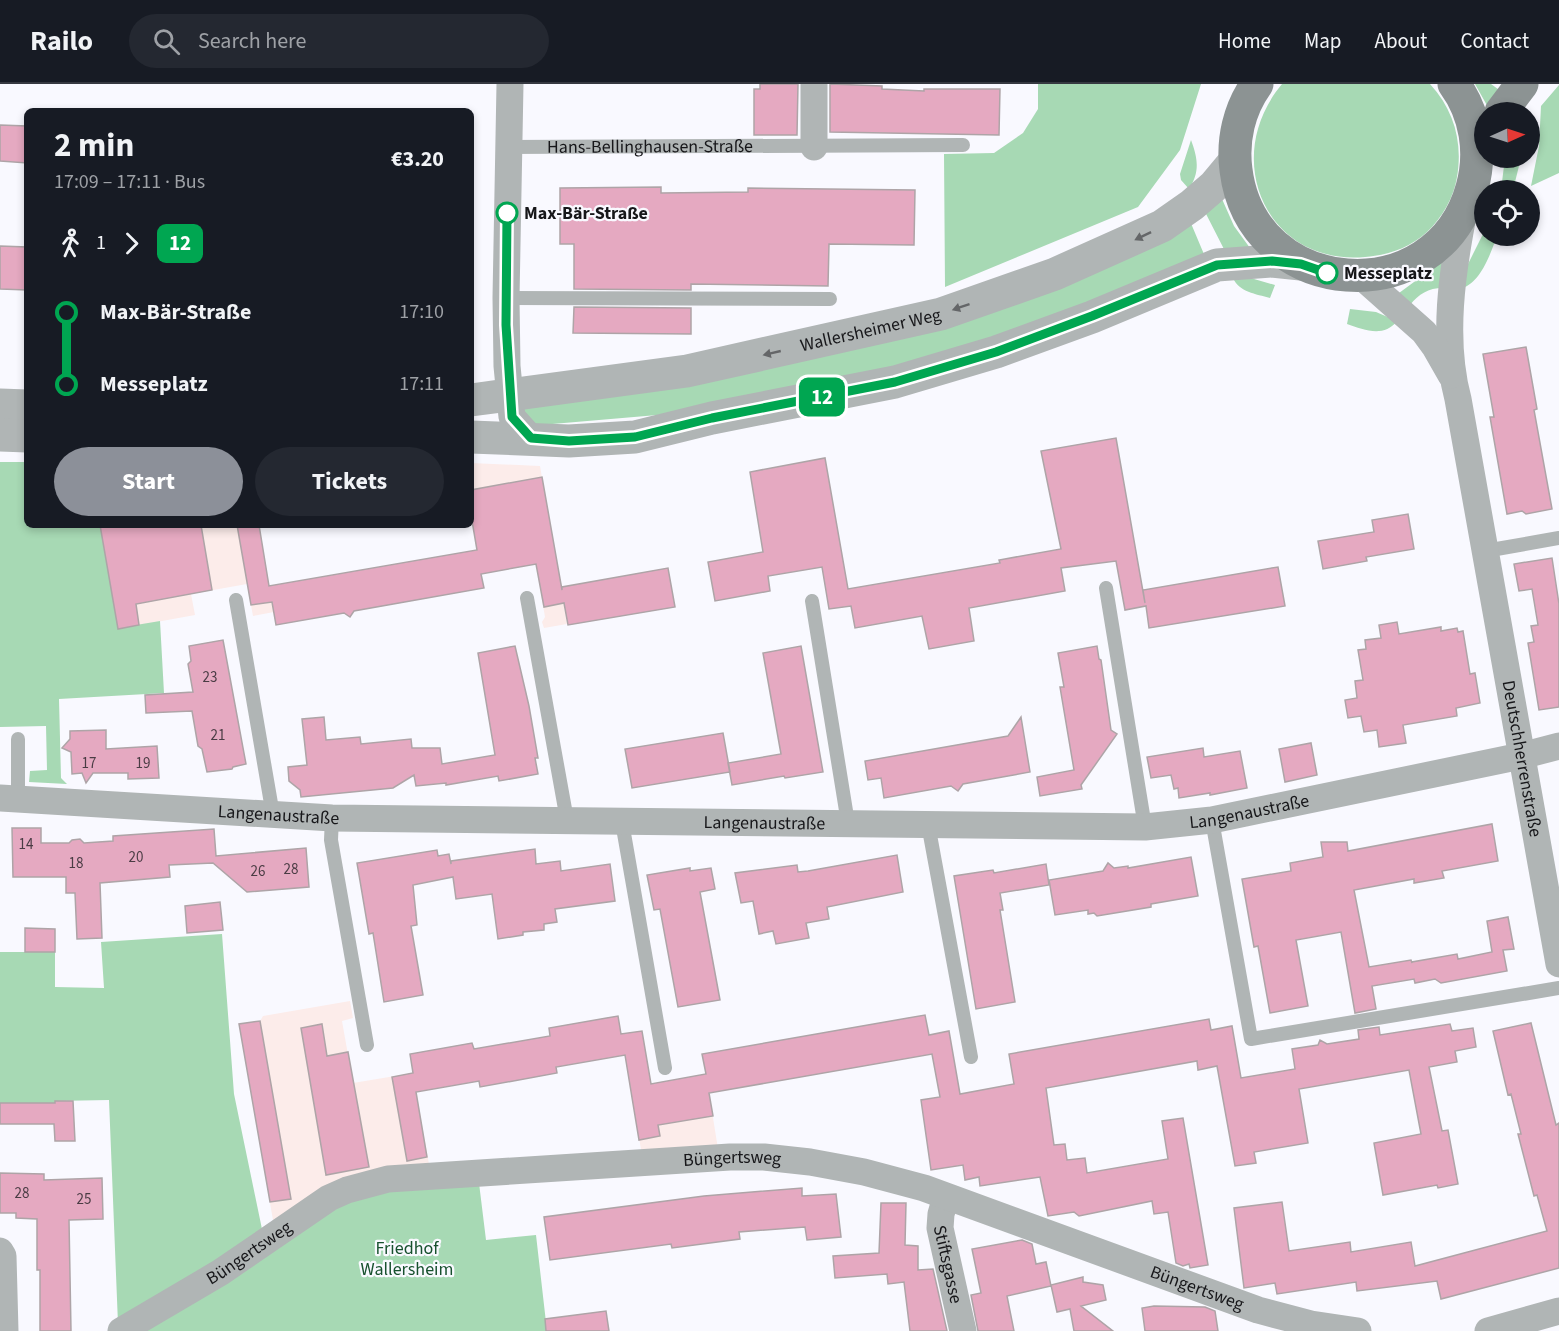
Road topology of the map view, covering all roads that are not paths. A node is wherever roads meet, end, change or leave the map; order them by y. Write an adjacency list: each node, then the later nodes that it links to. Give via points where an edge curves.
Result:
1 (510, 84): 10 (street)
2 (814, 84): 9 (street)
3 (1257, 84): 11 (main road, via 1241,115)
4 (1454, 84): 7 (main road)
5 (1522, 84): 6 (main road)
6 (1508, 102)
7 (1474, 125)
8 (963, 145): 9 (lane, Hans-Bellinghausen-Straße)
9 (804, 146): 10 (lane, Hans-Bellinghausen-Straße)
10 (508, 147): 16 (street)
11 (1234, 162): 14 (main road, via 1240,193 1254,222 1275,246); 19 (street, Wallersheimer Weg, one-way to 19, via 1207,192 1162,226 1055,274 941,314 687,371)
12 (1476, 168): 13 (main road)
13 (1464, 210): 15 (main road, via 1446,236 1422,257 1394,271); 18 (street, Deutschherrenstraße, via 1452,292)
14 (1301, 264): 15 (main road, via 1331,274); 26 (street, via 1272,261 1217,265 996,352 895,382 635,437 569,441)
15 (1362, 277): 18 (street, Deutschherrenstraße, via 1424,332)
16 (506, 298): 17 (lane); 19 (street)
17 (830, 299)
18 (1452, 376): 28 (street, Deutschherrenstraße)
19 (510, 396): 20 (street, Wallersheimer Weg); 26 (street, via 512,417)
20 (474, 400)
21 (0, 405): 22 (street)
22 (24, 406)
23 (0, 435): 24 (street)
24 (24, 436)
25 (474, 437): 26 (street)
26 (531, 438)
27 (1559, 538): 28 (lane)
28 (1485, 551): 35 (street, Deutschherrenstraße)
29 (1106, 588): 44 (lane)
30 (527, 598): 39 (lane)
31 (236, 600): 37 (lane)
32 (812, 601): 42 (lane)
33 (18, 739): 36 (lane)
34 (1559, 746): 35 (street, Langenaustraße)
35 (1521, 756): 40 (street, Langenaustraße); 45 (street, Deutschherrenstraße)
36 (9, 798): 37 (street, Langenaustraße)
37 (273, 815): 38 (street, Langenaustraße)
38 (332, 818): 39 (street, Langenaustraße); 47 (lane, via 331,840)
39 (567, 820): 41 (street, Langenaustraße)
40 (1212, 820): 44 (street, Langenaustraße); 46 (lane, via 1251,1039)
41 (622, 822): 42 (street, Langenaustraße); 49 (lane)
42 (848, 823): 43 (street, Langenaustraße)
43 (928, 824): 44 (street, Langenaustraße); 48 (lane)
44 (1145, 827)
45 (1559, 964)
46 (1559, 988)
47 (367, 1045)
48 (971, 1057)
49 (665, 1068)
50 (946, 1197): 54 (street, Büngertsweg, via 864,1172 765,1157 388,1179 329,1198 222,1272); 55 (street, Stiftsgasse, via 940,1228); 56 (street, Büngertsweg, via 1258,1310)
51 (0, 1251): 53 (street)
52 (1559, 1311): 57 (street)
53 (5, 1331)
54 (121, 1331)
55 (963, 1331)
56 (1358, 1331)
57 (1488, 1331)

